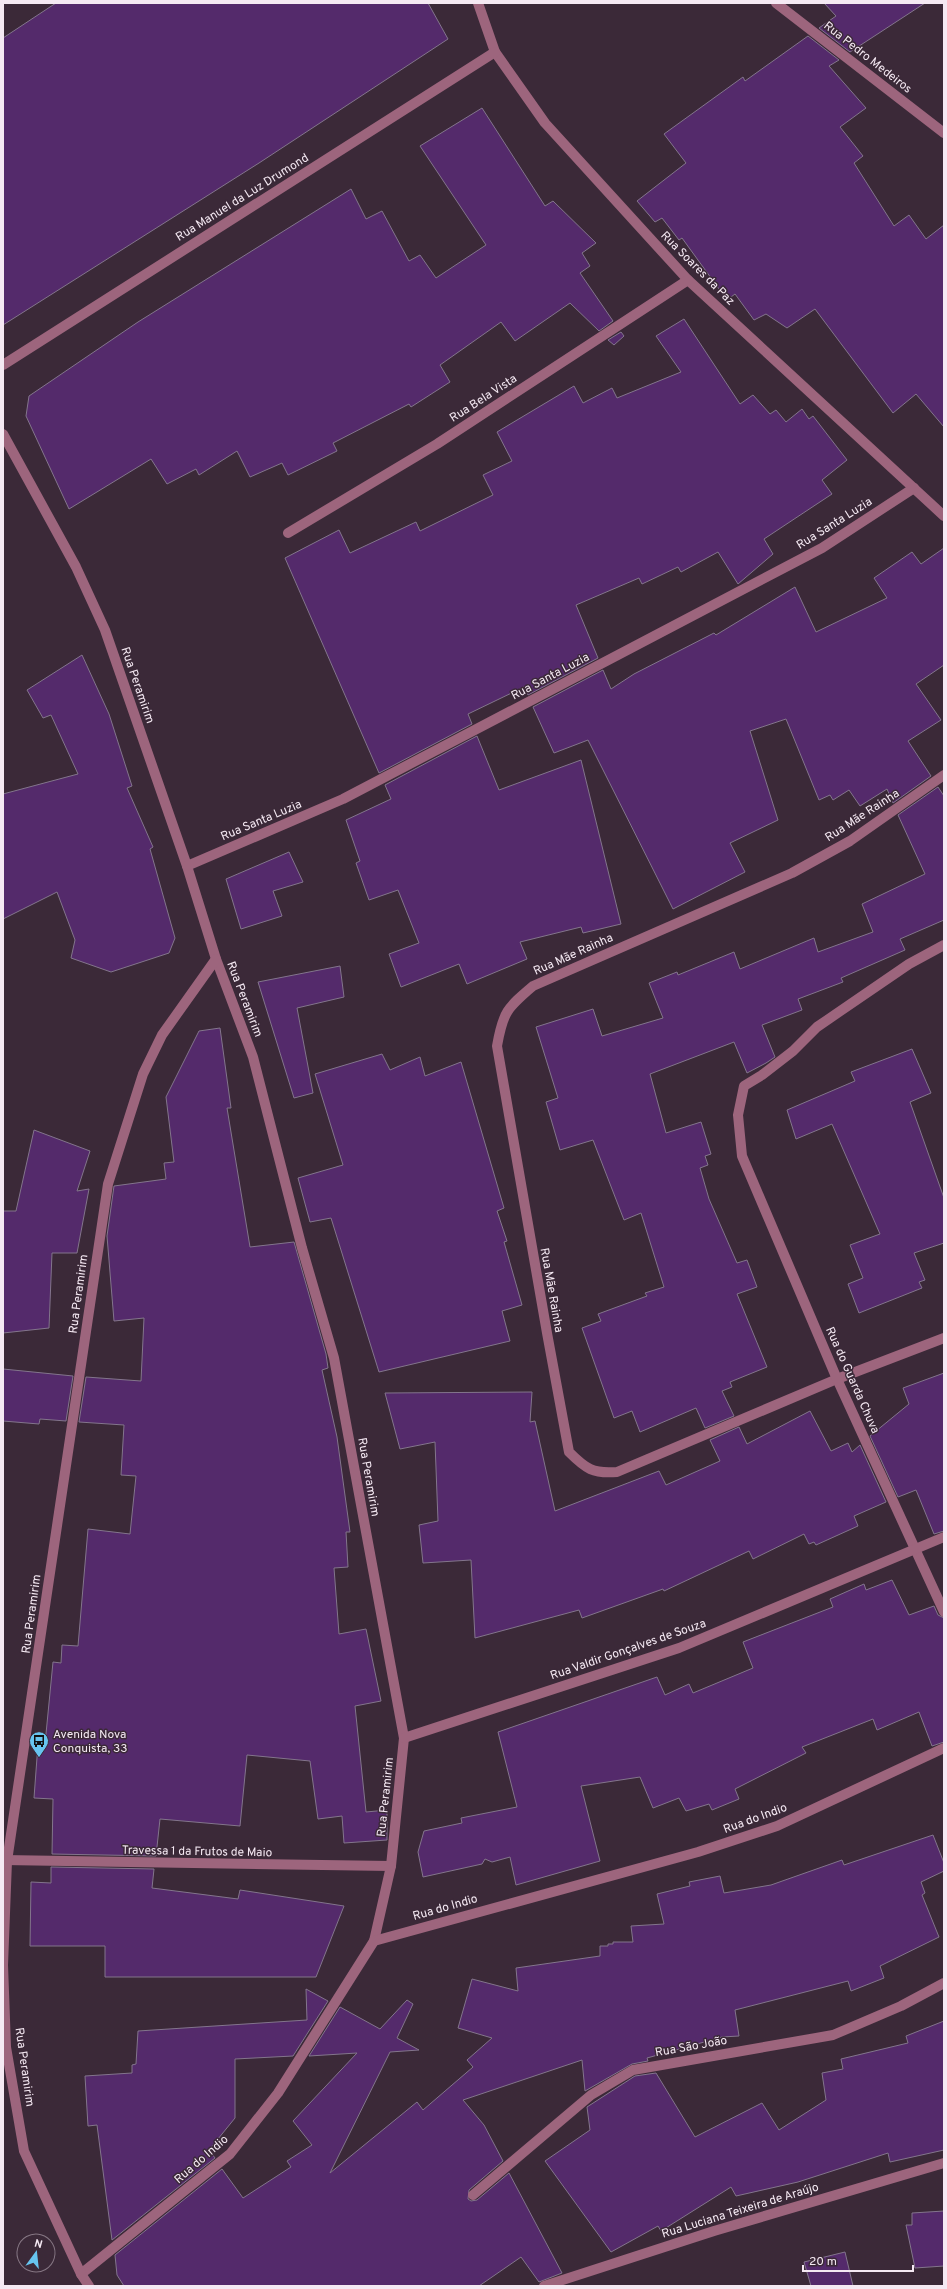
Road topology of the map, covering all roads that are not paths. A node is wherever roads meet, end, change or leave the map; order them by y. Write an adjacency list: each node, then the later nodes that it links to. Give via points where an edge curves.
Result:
1 (478, 3): 3 (street, Rua Soares da Paz)
2 (776, 3): 4 (street, Rua Pedro Medeiros)
3 (495, 52): 5 (street, Rua Soares da Paz, via 545,123); 6 (street, Rua Manuel da Luz Drumond)
4 (944, 133)
5 (688, 280): 8 (street, Rua Soares da Paz); 10 (street, Rua Bela Vista, via 437,444)
6 (3, 365)
7 (3, 434): 12 (street, Rua Peramirim, via 76,567 105,630)
8 (914, 488): 9 (street, Rua Soares da Paz); 12 (street, Rua Santa Luzia, via 822,548 342,799)
9 (944, 516)
10 (288, 533)
11 (944, 775): 16 (street, Rua Mãe Rainha, via 850,841 792,873 533,986 510,1005 502,1021 498,1046 546,1333 569,1452 582,1466 600,1473 617,1472)
12 (187, 866): 14 (street, Rua Peramirim)
13 (944, 945): 16 (street, Rua do Guarda Chuva, via 909,964 817,1027 793,1051 744,1086 738,1115 742,1156)
14 (216, 958): 20 (street, Rua Peramirim, via 253,1057 302,1248 334,1358); 22 (street, Rua Peramirim, via 162,1036 143,1074 108,1184)
15 (944, 1338): 16 (street)
16 (837, 1380): 18 (street, Rua do Guarda Chuva)
17 (944, 1537): 18 (street, Rua Valdir Gonçalves de Souza)
18 (915, 1548): 19 (street, Rua do Guarda Chuva); 20 (street, Rua Valdir Gonçalves de Souza, via 679,1648)
19 (944, 1612)
20 (404, 1738): 23 (street, Rua Peramirim)
21 (944, 1748): 24 (street, Rua do Indio, via 777,1826 698,1852)
22 (5, 1860): 23 (street, Travessa 1 da Frutos de Maio); 28 (street, Rua Peramirim, via 6,2047 24,2151)
23 (391, 1866): 24 (street, Rua Peramirim)
24 (374, 1941): 28 (street, Rua do Indio, via 278,2093 230,2154)
25 (944, 1983): 27 (street, Rua São João, via 901,2006 833,2035 633,2070 591,2095)
26 (944, 2163): 30 (street, Rua Luciana Teixeira de Araújo, via 714,2231)
27 (473, 2195)
28 (81, 2274): 29 (street, Rua Peramirim)
29 (89, 2286)
30 (544, 2286)

